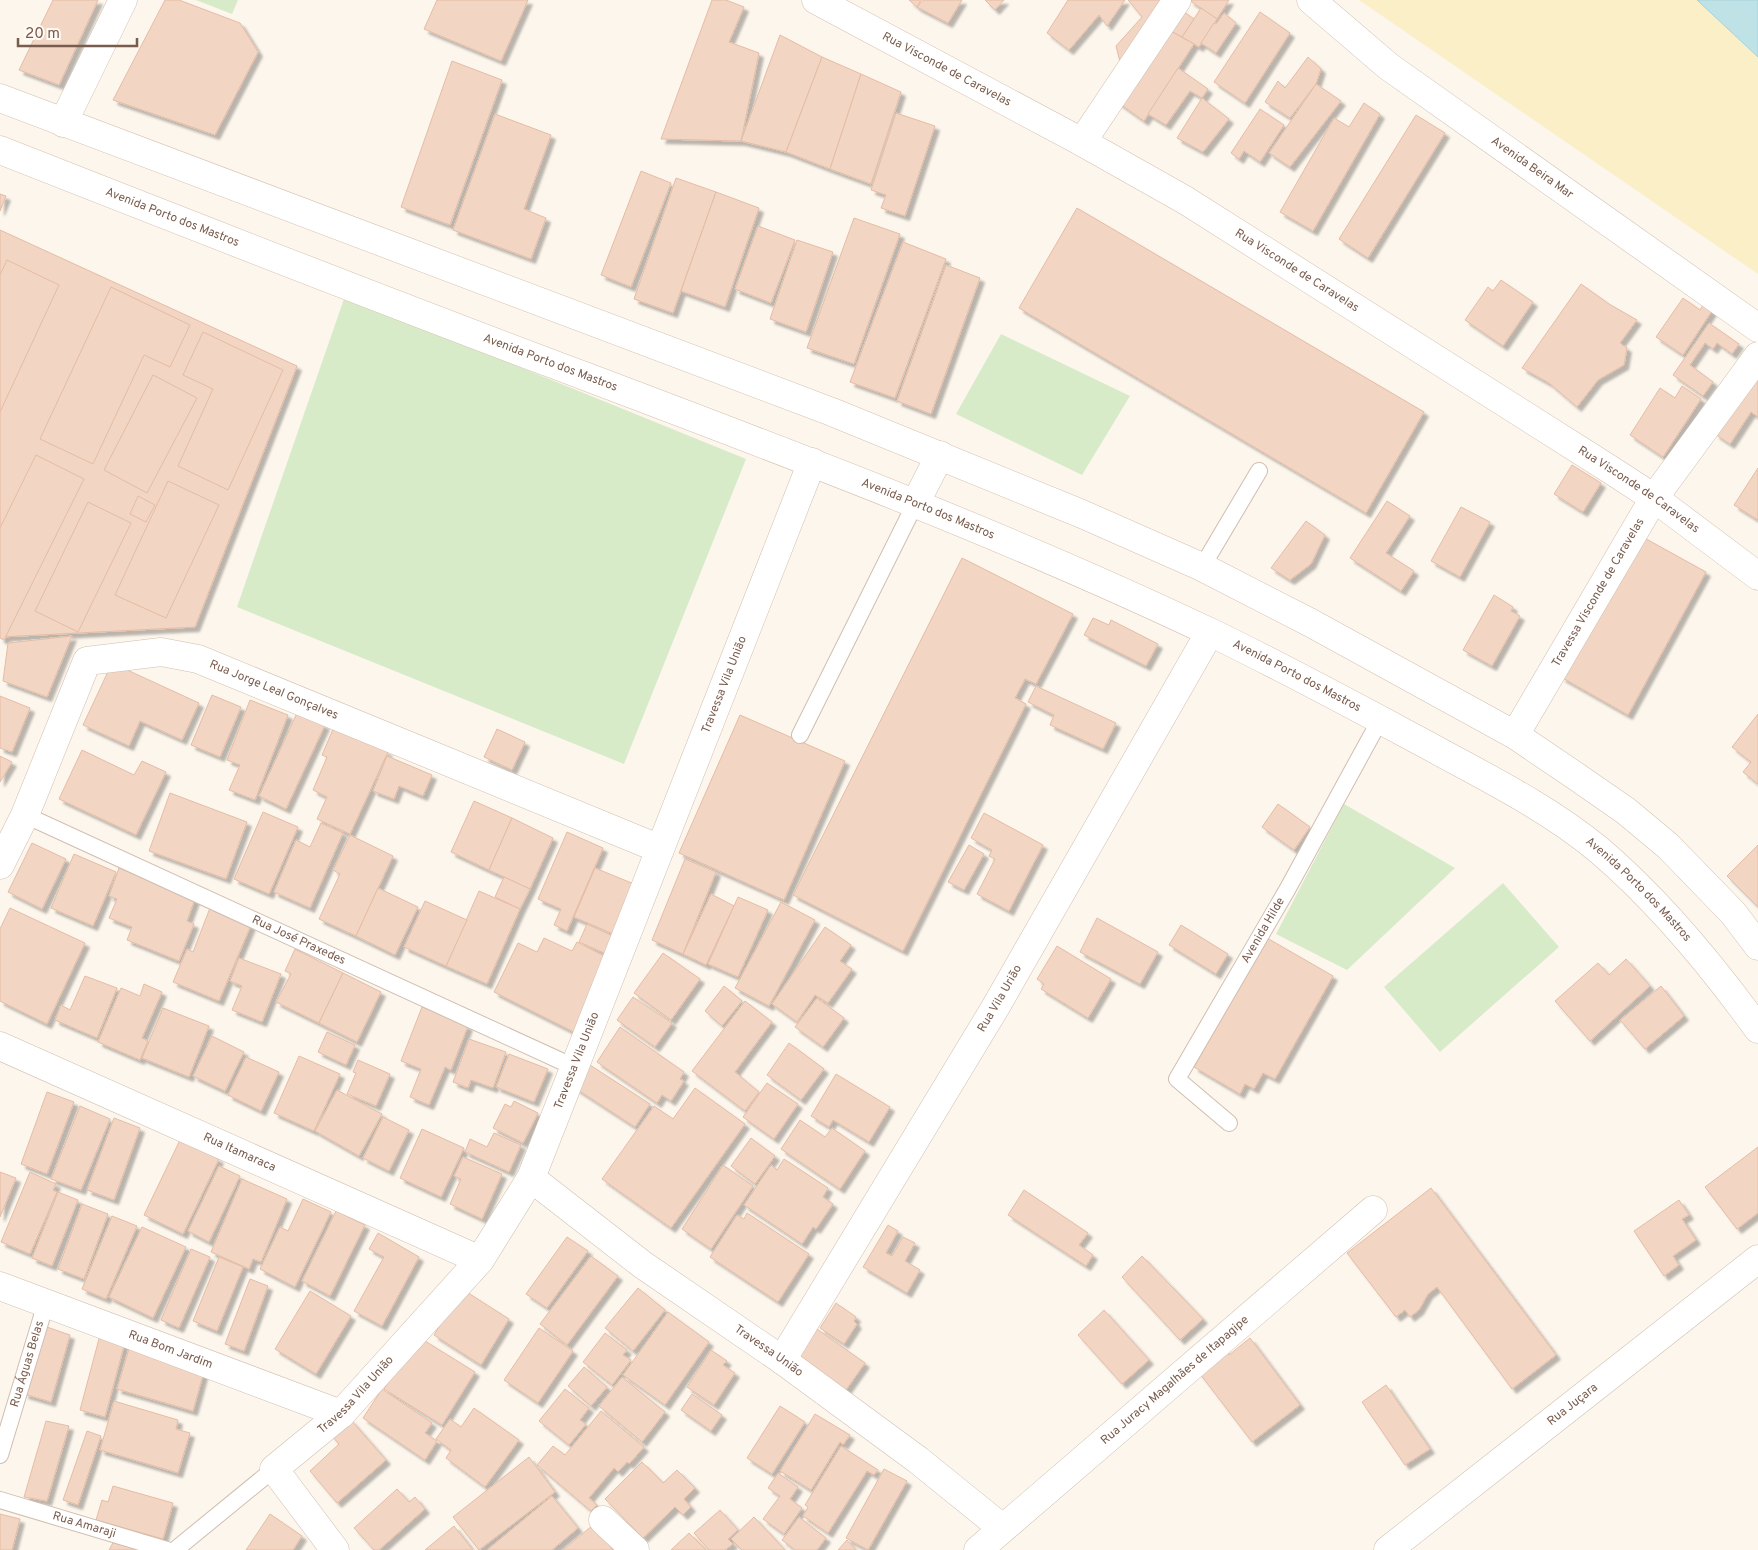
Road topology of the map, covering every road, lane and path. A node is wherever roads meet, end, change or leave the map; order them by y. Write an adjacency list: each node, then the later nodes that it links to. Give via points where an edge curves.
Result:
1 (124, 0): 7 (street)
2 (816, 0): 8 (street, Rua Visconde de Caravelas)
3 (1177, 0): 8 (street)
4 (1311, 0): 11 (street, Avenida Beira Mar, via 1404,77)
5 (1329, 0): 10 (street, via 1446,89)
6 (0, 98): 7 (street)
7 (62, 123): 13 (street)
8 (1082, 142): 16 (street, Rua Visconde de Caravelas, via 1185,200)
9 (0, 150): 14 (street, Avenida Porto dos Mastros, via 343,285)
10 (1758, 308)
11 (1758, 328)
12 (1758, 356): 16 (street, Travessa Visconde de Caravelas)
13 (940, 455): 17 (street); 18 (street)
14 (812, 462): 17 (street, Avenida Porto dos Mastros); 25 (street, Travessa Vila União)
15 (1259, 472): 18 (lane)
16 (1654, 498): 19 (street, Rua Visconde de Caravelas); 23 (street, Travessa Visconde de Caravelas)
17 (916, 502): 20 (street, Avenida Porto dos Mastros, via 1141,598); 22 (lane)
18 (1202, 567): 23 (street)
19 (1758, 576)
20 (1210, 632): 21 (street, Avenida Porto dos Mastros, via 1294,672); 38 (street, Rua Vila Urião, via 995,1008)
21 (1380, 720): 28 (street, Avenida Porto dos Mastros, via 1552,815 1597,848 1639,886 1698,949); 31 (lane, Avenida Hilde, via 1287,890 1176,1079)
22 (800, 735)
23 (1514, 735): 27 (street, via 1626,811 1668,846 1733,913)
24 (25, 814): 25 (street, Rua Jorge Leal Gonçalves, via 87,661 161,652 198,659); 26 (street, Rua Jorge Leal Gonçalves); 30 (lane, Rua José Praxedes)
25 (660, 849): 30 (street, Travessa Vila União)
26 (0, 865)
27 (1758, 946)
28 (1758, 1029)
29 (0, 1046): 35 (street, Rua Itamaraca)
30 (574, 1067): 32 (street, Travessa Vila União)
31 (1229, 1123)
32 (531, 1178): 35 (street, Travessa Vila União); 38 (street, Travessa União, via 643,1265)
33 (1373, 1210): 44 (street, Rua Juracy Magalhães de Itapagipe)
34 (1758, 1259): 50 (street, Rua Juçara)
35 (480, 1260): 39 (street, Travessa Vila União)
36 (0, 1286): 37 (street, Rua Bom Jardim)
37 (46, 1303): 39 (street, Rua Bom Jardim); 40 (lane, Rua Águas Belas)
38 (782, 1360): 44 (street, Travessa União, via 918,1460)
39 (341, 1414): 41 (street, Travessa Vila União)
40 (0, 1455)
41 (274, 1469): 46 (lane, Travessa Vila União); 47 (street)
42 (0, 1500): 45 (lane, Rua Amaraji)
43 (603, 1520): 48 (street)
44 (1002, 1528): 49 (street, Rua Juracy Magalhães de Itapagipe)
45 (167, 1550)
46 (175, 1550)
47 (335, 1550)
48 (635, 1550)
49 (978, 1550)
50 (1388, 1550)

